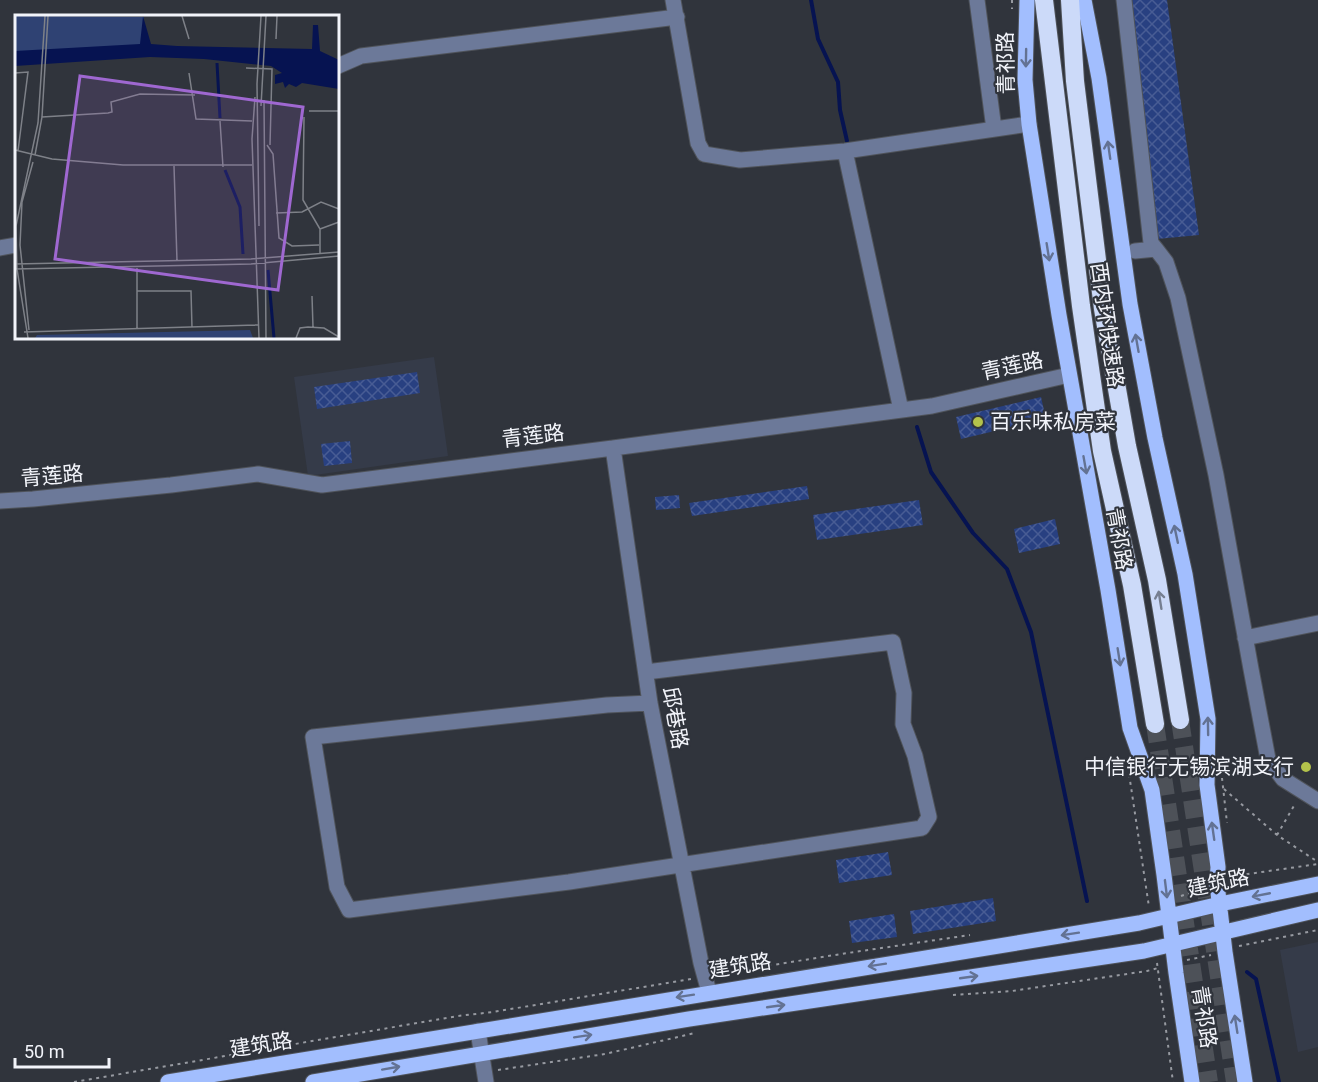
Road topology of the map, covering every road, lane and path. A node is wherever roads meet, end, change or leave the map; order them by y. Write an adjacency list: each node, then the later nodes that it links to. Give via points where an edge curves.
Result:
1 (673, 0): 8 (street)
2 (976, 0): 11 (street)
3 (1027, 0): 10 (main road, 青祁路, one-way to 10, via 1025,80)
4 (1044, 0): 26 (highway, 西内环快速路, via 1102,451 1132,585)
5 (1070, 0): 25 (highway, 西内环快速路, one-way to 5, via 1157,580 1127,446 1103,309 1075,81)
6 (1084, 0): 34 (main road, 青祁路, one-way to 6, via 1207,785 1208,719 1185,574 1130,304 1099,78)
7 (1124, 0): 15 (street, via 1151,243)
8 (677, 17): 9 (street, via 361,56); 12 (street, via 698,143 705,154 740,160)
9 (339, 66)
10 (1029, 124): 11 (street); 17 (main road, 青祁路, one-way to 17)
11 (994, 129): 12 (street)
12 (844, 151): 18 (street)
13 (15, 245): 14 (street)
14 (0, 248)
15 (1156, 249): 16 (street); 22 (street, via 1166,262 1178,298 1216,474)
16 (1135, 251)
17 (1069, 375): 18 (street, 青莲路); 36 (main road, 青祁路, one-way to 36, via 1130,728 1152,789)
18 (901, 410): 19 (street, 青莲路)
19 (613, 448): 20 (street, 青莲路, via 322,485 258,474); 23 (street, 邱巷路)
20 (0, 501)
21 (1318, 623): 22 (street)
22 (1245, 638): 28 (street, via 1268,759 1283,779)
23 (645, 672): 24 (street, 邱巷路); 32 (street, via 893,642 904,693 903,724 930,816 922,828)
24 (650, 703): 32 (street, 邱巷路); 32 (street, via 313,737 337,887 349,910)
25 (1180, 720)
26 (1155, 724)
27 (1224, 789): 30 (path)
28 (1302, 791): 29 (street); 30 (path)
29 (1318, 801)
30 (1277, 835): 31 (path)
31 (1318, 862)
32 (681, 865): 42 (street, 邱巷路)
33 (1318, 884): 34 (main road, 建筑路, one-way to 34)
34 (1220, 904): 36 (main road, 建筑路); 38 (main road, 青祁路)
35 (1318, 910): 38 (main road)
36 (1169, 916): 39 (main road, 青祁路); 42 (main road, 建筑路, one-way to 42)
37 (1318, 930): 40 (path, via 1252,942)
38 (1223, 933): 39 (main road); 40 (main road, 青祁路)
39 (1173, 944): 41 (main road, 青祁路); 46 (main road, one-way to 39)
40 (1225, 952): 41 (path); 51 (main road, 青祁路, one-way to 40)
41 (1175, 963): 43 (path, via 1147,971 1012,991); 50 (main road, 青祁路)
42 (709, 992): 44 (main road, 建筑路, one-way to 44)
43 (954, 995)
44 (478, 1031): 46 (street); 48 (main road, 建筑路)
45 (703, 1032): 47 (path)
46 (481, 1053): 47 (street); 49 (main road, one-way to 46)
47 (485, 1076)
48 (168, 1082)
49 (313, 1082)
50 (1192, 1082)
51 (1245, 1082)

